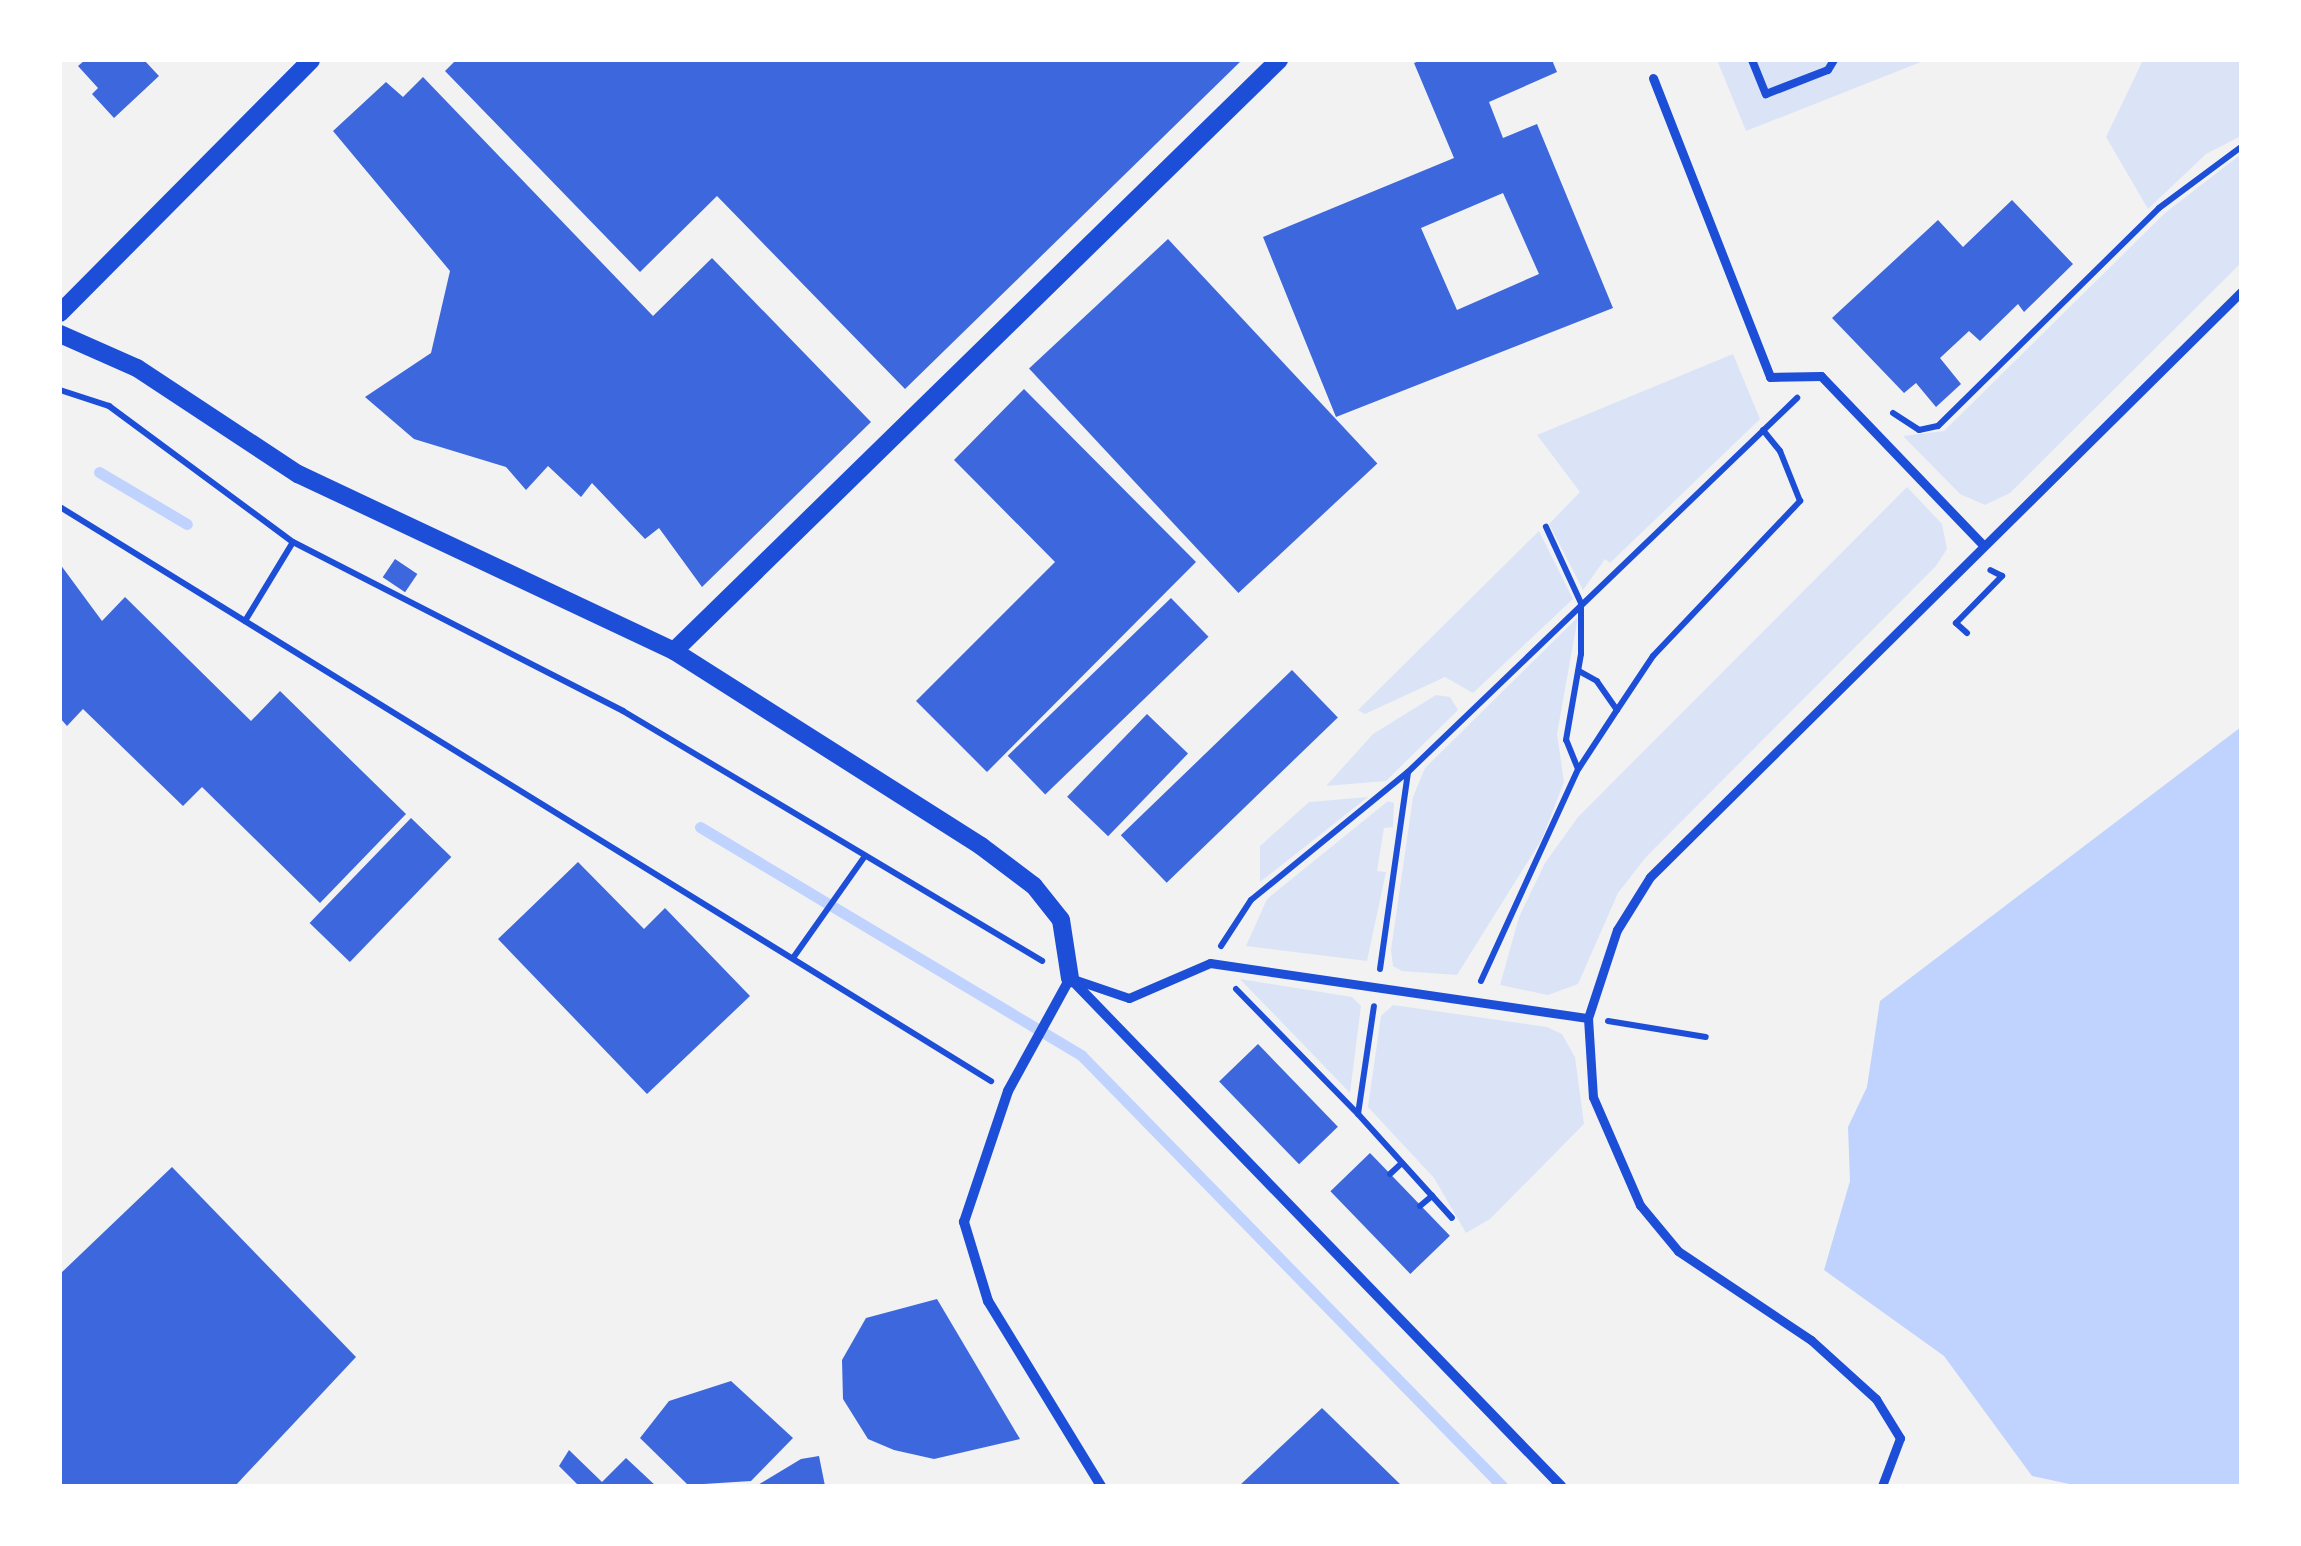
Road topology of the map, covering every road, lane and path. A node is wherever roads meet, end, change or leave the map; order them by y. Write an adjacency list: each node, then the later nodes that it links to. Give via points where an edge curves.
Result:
1 (310, 60): 8 (street)
2 (1279, 60): 22 (street)
3 (1752, 60): 4 (lane, via 1766,94 1828,70)
4 (1834, 60)
5 (1652, 78): 10 (street, via 1770,377)
6 (2241, 147): 12 (path, via 2159,208 1938,426 1919,430)
7 (2241, 292): 17 (street)
8 (60, 313)
9 (60, 334): 22 (street, via 137,368 298,474)
10 (1821, 376): 13 (path); 17 (street)
11 (60, 390): 16 (path, via 110,406)
12 (1886, 406)
13 (1763, 430): 19 (path); 24 (path, via 1780,450 1800,501 1653,656)
14 (60, 507): 20 (path)
15 (1546, 527): 19 (path)
16 (293, 542): 20 (path); 26 (path, via 624,711)
17 (1982, 544): 31 (street, via 1650,877 1617,930)
18 (1970, 591): 21 (path, via 1993,568 2002,576 1956,623)
19 (1581, 602): 23 (path); 28 (path, via 1408,772 1251,900)
20 (244, 622): 27 (path)
21 (1968, 634)
22 (674, 651): 29 (street, via 1034,886 1061,920)
23 (1579, 670): 24 (path, via 1598,681); 25 (path, via 1566,740)
24 (1617, 710): 25 (path)
25 (1578, 770): 30 (path)
26 (865, 856): 27 (path); 29 (path)
27 (794, 958): 33 (path)
28 (1210, 963): 29 (street, via 1129,998); 30 (street)
29 (1070, 978): 33 (street); 41 (street)
30 (1472, 1000): 31 (street)
31 (1588, 1018): 32 (path); 42 (street, via 1593,1097 1640,1205 1678,1251 1811,1340 1876,1399 1900,1438)
32 (1706, 1036)
33 (1008, 1091): 40 (street, via 964,1222 972,1262 988,1302)
34 (1358, 1114): 35 (path)
35 (1402, 1163): 36 (path); 37 (path)
36 (1390, 1174)
37 (1432, 1196): 38 (path); 39 (path)
38 (1420, 1206)
39 (1452, 1218)
40 (1101, 1486)
41 (1561, 1486)
42 (1882, 1486)

